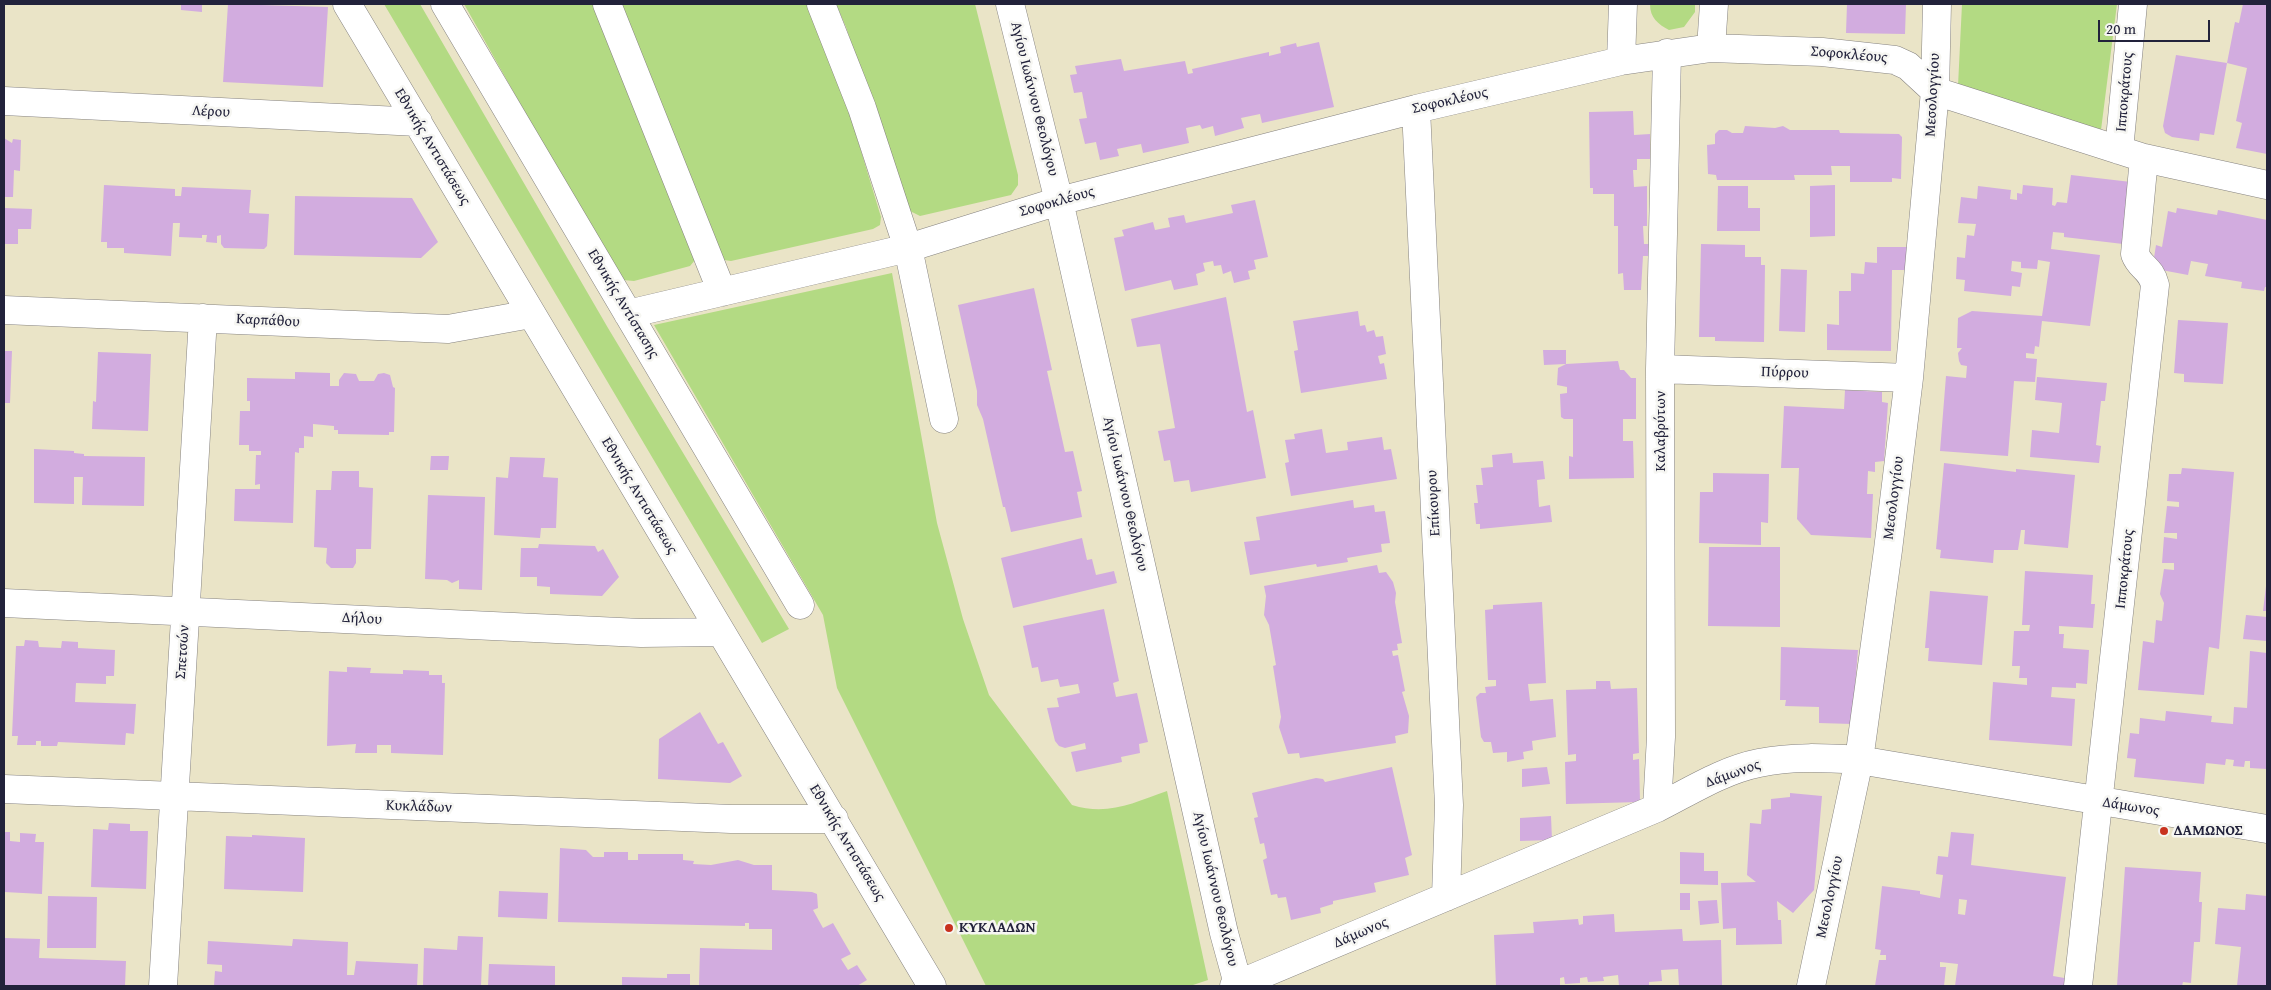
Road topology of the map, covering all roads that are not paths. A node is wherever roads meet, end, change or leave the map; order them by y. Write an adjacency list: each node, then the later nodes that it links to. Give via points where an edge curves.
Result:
1 (347, 4): 16 (street, Εθνικής Αντιστάσεως)
2 (445, 4): 24 (street, Εθνικής Αντίστασης)
3 (608, 4): 21 (street)
4 (821, 4): 20 (street, via 862,108)
5 (1010, 4): 19 (street, Αγίου Ιωάννου Θεολόγου)
6 (1623, 4): 12 (street)
7 (1714, 4): 10 (street)
8 (1937, 4): 13 (street, Μεσολογγίου)
9 (2133, 4): 17 (street, Ιπποκράτους)
10 (1711, 48): 11 (street, Σοφοκλέους); 13 (street, Σοφοκλέους, via 1822,52 1895,60 1908,66)
11 (1667, 54): 12 (street, Σοφοκλέους); 26 (street, Καλαβρύτων)
12 (1621, 61): 15 (street, Σοφοκλέους)
13 (1935, 91): 17 (street, Σοφοκλέους); 27 (street, Μεσολογγίου)
14 (4, 100): 16 (street, Λέρου)
15 (1416, 109): 19 (street, Σοφοκλέους); 40 (street, Επίκουρου, via 1448,795)
16 (418, 122): 23 (street, Εθνικής Αντιστάσεως)
17 (2131, 154): 18 (street, Σοφοκλέους); 36 (street, Ιπποκράτους, via 2135,254 2138,262 2150,270 2155,285)
18 (2267, 185)
19 (1059, 201): 20 (street, Σοφοκλέους); 43 (street, Αγίου Ιωάννου Θεολόγου)
20 (908, 248): 21 (street, Σοφοκλέους); 28 (street)
21 (722, 292): 24 (street, Σοφοκλέους)
22 (4, 310): 25 (street, Καρπάθου)
23 (531, 314): 25 (street, Καρπάθου, via 448,329); 32 (street, Εθνικής Αντιστάσεως)
24 (628, 314): 30 (street, Εθνικής Αντίστασης)
25 (204, 318): 31 (street, Σπετσών)
26 (1660, 369): 27 (street, Πύρρου); 37 (street, Καλαβρύτων, via 1661,737)
27 (1909, 378): 33 (street, Μεσολογγίου)
28 (944, 418)
29 (4, 602): 31 (street, Δήλου)
30 (800, 605)
31 (186, 610): 32 (street, Δήλου, via 641,634); 35 (street, Σπετσών)
32 (719, 632): 38 (street, Εθνικής Αντιστάσεως)
33 (1859, 760): 36 (street, Δάμωνος); 37 (street, Δάμωνος, via 1794,758 1758,763 1709,781); 44 (street, Μεσολογγίου)
34 (4, 789): 35 (street, Κυκλάδων)
35 (174, 797): 38 (street, Κυκλάδων, via 731,819); 41 (street, Σπετσών)
36 (2100, 802): 39 (street, Δάμωνος); 45 (street, Ιπποκράτους)
37 (1657, 808): 40 (street, Δάμωνος)
38 (834, 819): 42 (street, Εθνικής Αντιστάσεως)
39 (2267, 829)
40 (1446, 897): 43 (street, Δάμωνος)
41 (163, 986)
42 (932, 986)
43 (1237, 986)
44 (1811, 986)
45 (2078, 986)

